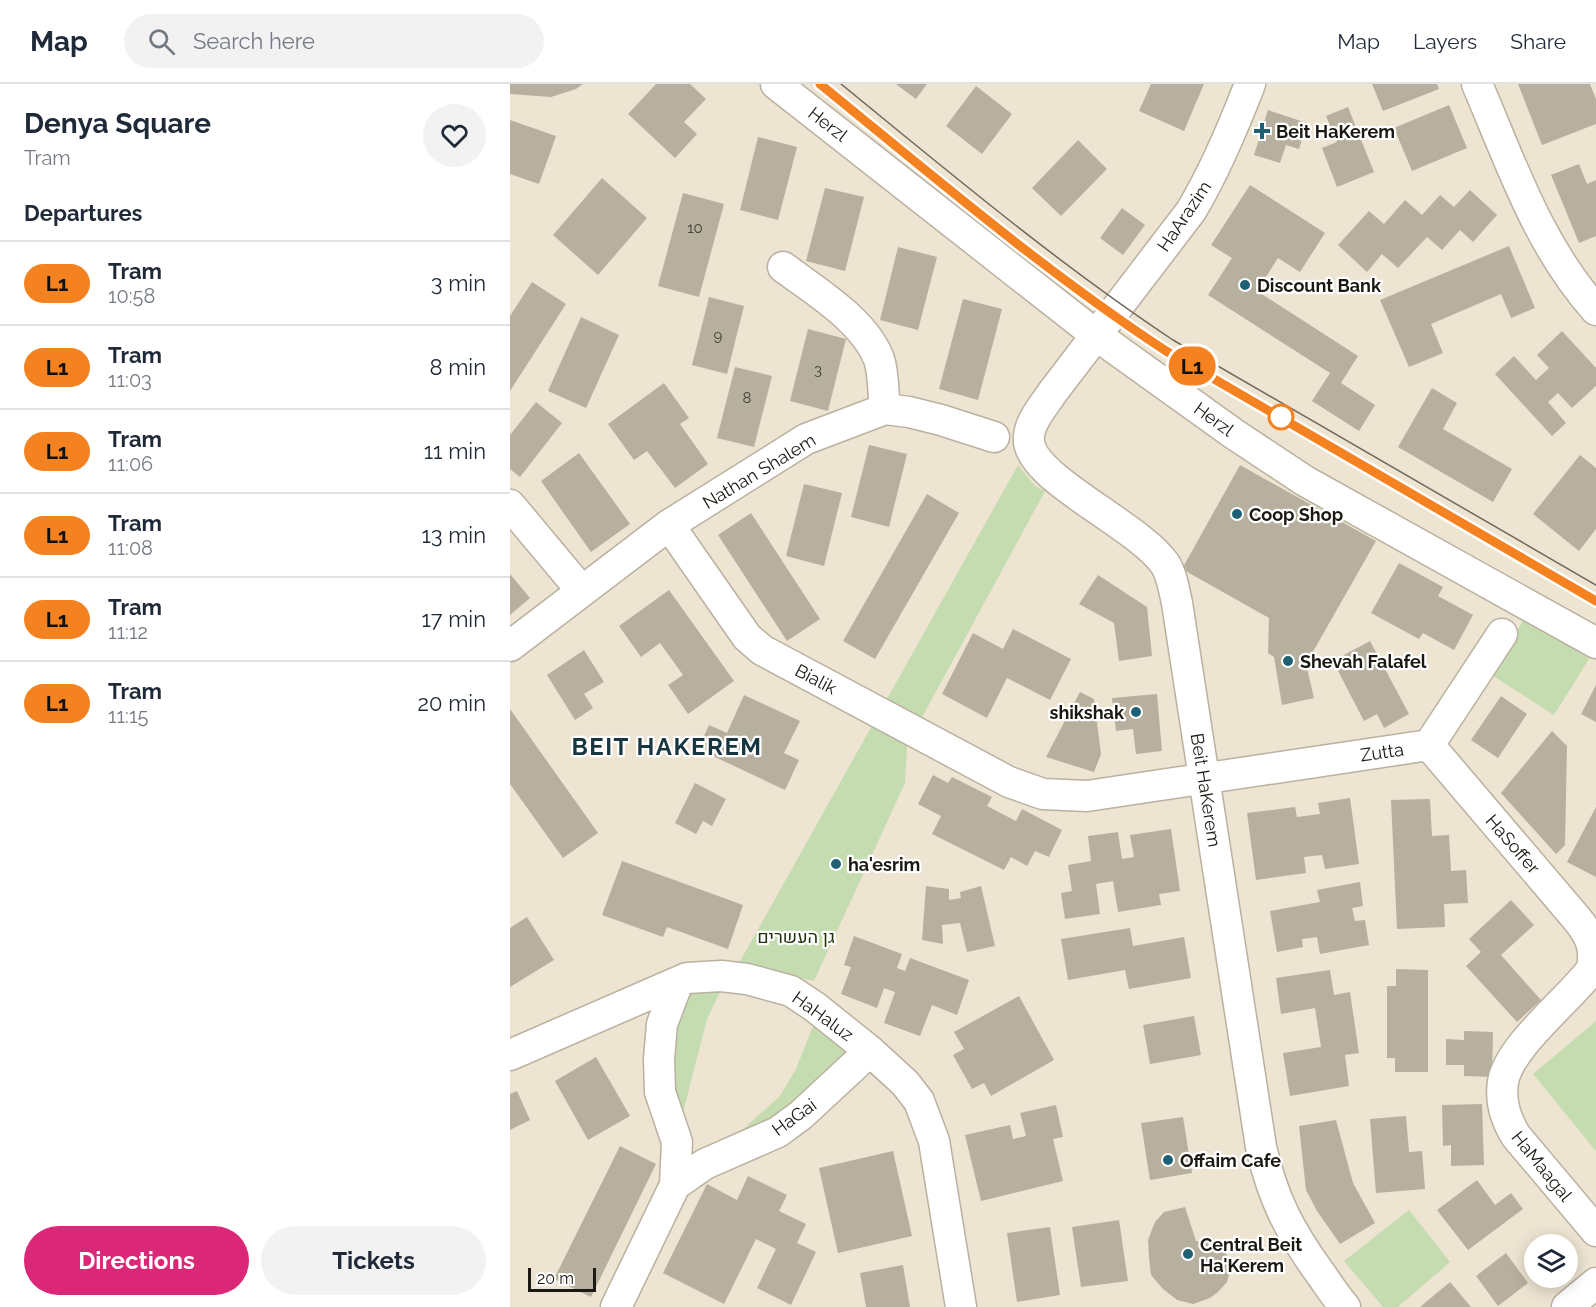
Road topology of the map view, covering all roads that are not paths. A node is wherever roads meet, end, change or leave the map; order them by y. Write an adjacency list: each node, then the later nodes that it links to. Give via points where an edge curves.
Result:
1 (776, 84): 6 (street, Herzl)
2 (1250, 84): 6 (street, HaArazim, via 1216,165 1191,211)
3 (1477, 84): 5 (street, via 1534,219 1559,262)
4 (783, 267): 7 (street, via 843,312 868,339 879,360)
5 (1596, 310)
6 (1096, 335): 13 (street, Herzl, via 1305,481); 16 (street, Beit HaKerem, via 1035,418 1029,444 1037,462 1144,541 1166,565 1177,603)
7 (885, 410): 8 (street, Nathan Shalem, via 909,412); 10 (street, Nathan Shalem, via 806,439)
8 (994, 437)
9 (510, 505): 11 (street)
10 (669, 525): 11 (street); 16 (street, Bialik, via 747,637 762,650 1009,782 1043,794 1087,796)
11 (582, 590): 14 (street)
12 (1502, 634): 15 (street, Zutta)
13 (1596, 643)
14 (510, 646)
15 (1429, 746): 16 (street, Zutta); 17 (street, HaSoffer, via 1577,919 1590,935)
16 (1204, 778): 26 (street, Beit HaKerem, via 1266,1170 1296,1239)
17 (1593, 946): 22 (street, HaMaagal, via 1592,969 1519,1048 1503,1081 1502,1098 1516,1136)
18 (678, 982): 19 (street, HaHaluz, via 722,976 791,991); 20 (street, HaHaluz); 21 (street, HaGai, via 662,1024 659,1059 660,1092 677,1142)
19 (870, 1051): 21 (street, HaGai, via 778,1132 705,1164); 25 (street, HaHaluz, via 905,1083 926,1116 934,1141)
20 (510, 1055)
21 (675, 1185): 24 (street, HaGai)
22 (1596, 1232)
23 (1596, 1283): 27 (street)
24 (616, 1307)
25 (961, 1307)
26 (1345, 1307)
27 (1567, 1307)

